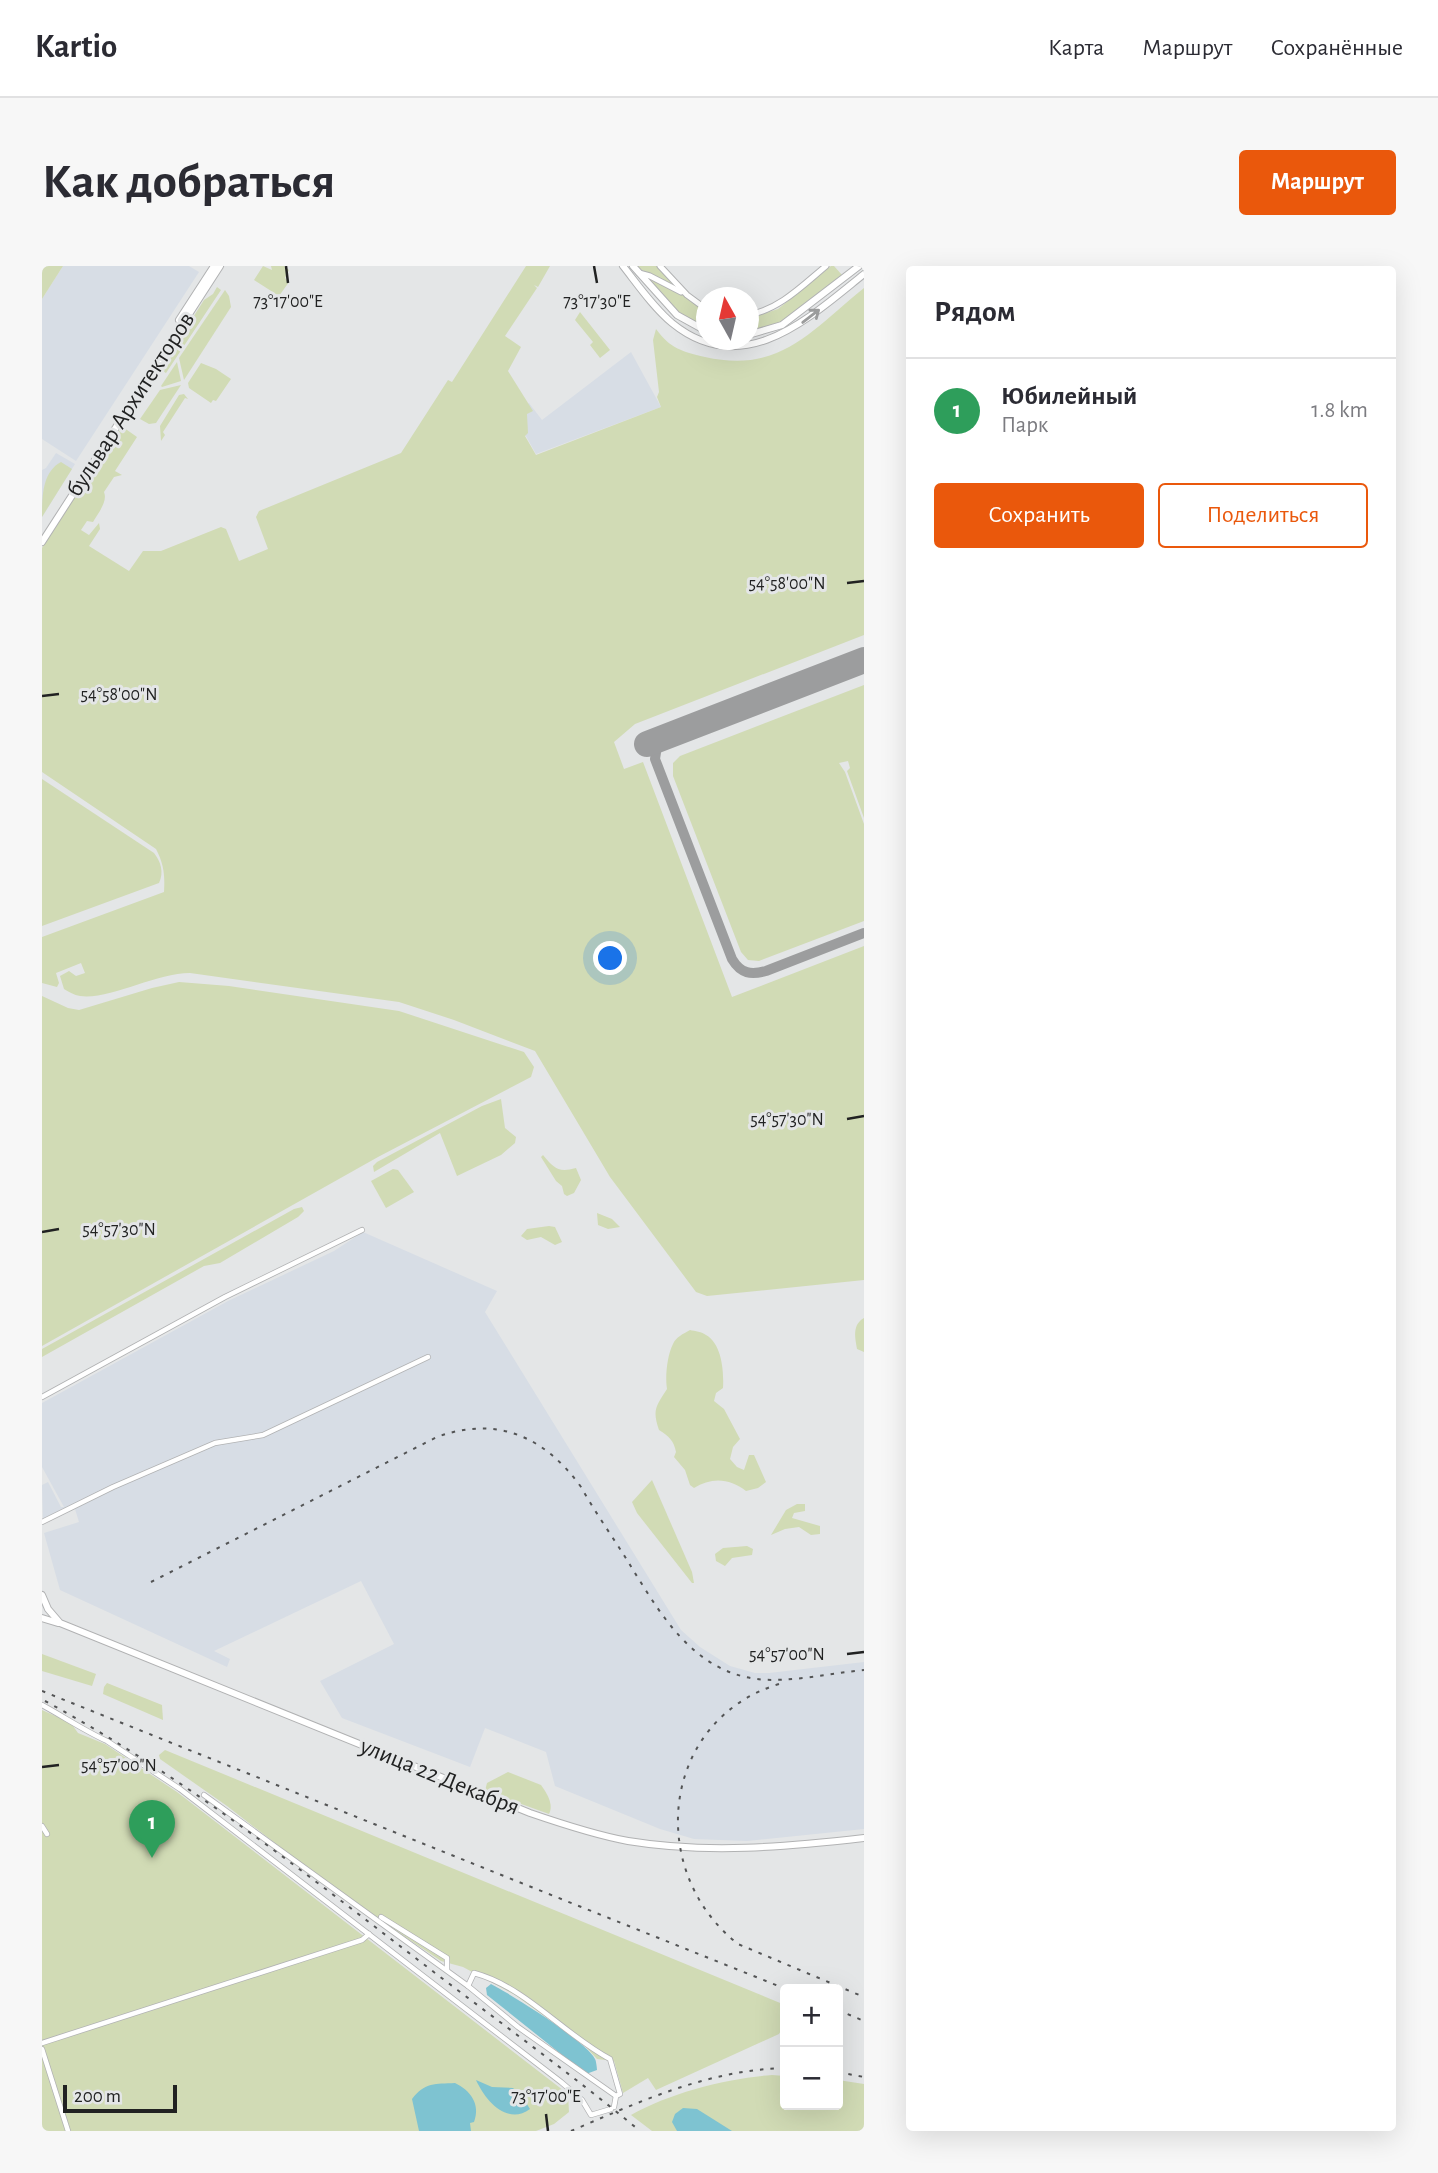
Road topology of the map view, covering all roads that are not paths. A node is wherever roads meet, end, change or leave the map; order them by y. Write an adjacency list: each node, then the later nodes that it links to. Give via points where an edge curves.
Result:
1 (214, 266): 15 (main road, бульвар Архитекторов)
2 (219, 266): 15 (main road, бульвар Архитекторов)
3 (623, 266): 9 (main road, one-way to 9, via 660,311 684,331 719,344 751,344 788,332)
4 (633, 266): 8 (main road)
5 (660, 266): 10 (main road)
6 (826, 266): 12 (main road, via 777,304)
7 (859, 266): 14 (main road, via 782,325)
8 (638, 273): 10 (main road); 13 (main road, via 677,315)
9 (864, 274)
10 (687, 295): 11 (main road)
11 (696, 302)
12 (759, 312)
13 (696, 325)
14 (759, 332)
15 (43, 536)
16 (362, 1230): 18 (street, via 225,1297)
17 (428, 1357): 19 (street, via 263,1435 215,1443)
18 (42, 1396)
19 (42, 1522)
20 (42, 1595): 21 (main road)
21 (44, 1604): 23 (main road)
22 (42, 1618): 23 (main road, улица 22 Декабря)
23 (60, 1623): 28 (main road, улица 22 Декабря, via 571,1826 626,1840 705,1849)
24 (42, 1705): 30 (street, via 180,1789)
25 (204, 1795): 31 (street)
26 (42, 1826): 27 (street)
27 (47, 1834)
28 (864, 1838)
29 (381, 1917): 31 (street, via 447,1958)
30 (369, 1934): 33 (street); 35 (street, via 562,2082 592,2115 612,2108)
31 (447, 1971): 32 (street)
32 (468, 1986): 35 (street); 35 (street, via 474,1973 488,1977 610,2059 620,2094)
33 (42, 2043)
34 (42, 2049): 36 (street)
35 (616, 2096)
36 (68, 2131)

